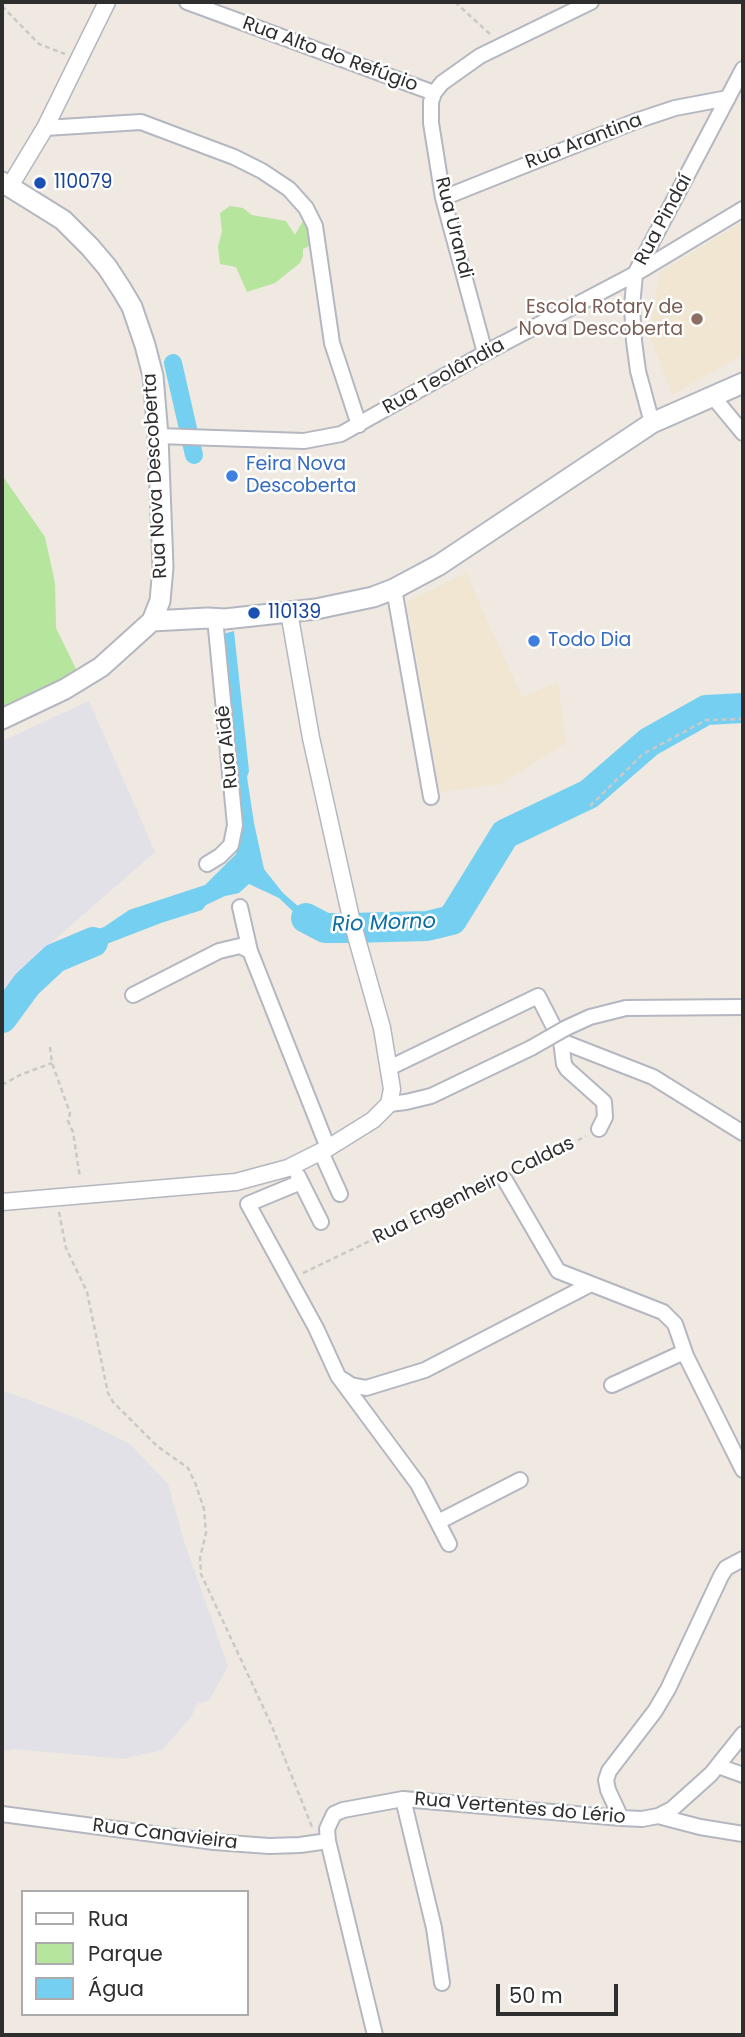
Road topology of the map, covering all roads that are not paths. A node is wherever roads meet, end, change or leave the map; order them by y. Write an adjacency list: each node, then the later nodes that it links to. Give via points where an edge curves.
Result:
1 (107, 2): 7 (street)
2 (187, 2): 5 (street, Rua Alto do Refúgio)
3 (592, 2): 5 (street, Rua Alto do Refúgio, via 501,44 454,73)
4 (743, 69): 6 (street, Rua Pindaí)
5 (433, 98): 9 (street, Rua Urandi, via 430,123)
6 (728, 98): 9 (street, Rua Arantina, via 636,121); 11 (street, Rua Pindaí)
7 (45, 128): 8 (street); 16 (street, via 141,122 234,157 289,189 315,226 332,343)
8 (6, 184): 18 (main road, Rua Nova Descoberta, via 64,220 122,290 132,307 153,376)
9 (443, 198): 12 (street, Rua Urandi)
10 (743, 209): 11 (street, Rua Teolândia)
11 (635, 274): 12 (street, Rua Teolândia); 15 (street, Rua Pindaí, via 634,341)
12 (485, 353): 16 (street, Rua Teolândia)
13 (743, 383): 14 (main road)
14 (714, 398): 15 (main road); 17 (street)
15 (652, 422): 19 (main road, via 439,565)
16 (359, 425): 18 (street, Rua Teolândia, via 304,441)
17 (743, 433)
18 (158, 436): 22 (main road, Rua Nova Descoberta, via 163,567 160,601)
19 (394, 589): 20 (main road); 24 (street)
20 (289, 612): 21 (main road); 31 (street, via 308,726)
21 (215, 618): 22 (main road); 25 (street, Rua Aidê, via 235,825 231,845)
22 (152, 621): 23 (main road, via 101,667 65,690)
23 (2, 719)
24 (431, 797)
25 (207, 864)
26 (240, 907): 27 (street)
27 (250, 951): 28 (street, via 240,946 219,951); 35 (street)
28 (134, 995)
29 (743, 1007): 32 (street, bridge, via 626,1008 590,1017 431,1096)
30 (561, 1041): 31 (street, via 538,996); 33 (street, Rua Engenheiro Caldas, via 567,1069 604,1102 605,1117); 34 (street, via 653,1077)
31 (389, 1068): 32 (street)
32 (389, 1104): 35 (street, via 373,1120)
33 (598, 1129)
34 (743, 1133)
35 (325, 1150): 36 (street); 39 (street)
36 (293, 1166): 38 (street); 40 (street, via 236,1182)
37 (505, 1180): 42 (street, via 558,1271)
38 (301, 1182): 41 (street); 44 (street, via 248,1204)
39 (340, 1194)
40 (2, 1202)
41 (321, 1222)
42 (591, 1284): 43 (street, via 663,1312 675,1324); 44 (street, via 425,1370 366,1388)
43 (684, 1352): 45 (street); 46 (street)
44 (338, 1376): 48 (street, via 418,1483)
45 (612, 1385)
46 (743, 1471)
47 (520, 1480): 48 (street)
48 (438, 1522): 49 (street)
49 (449, 1544)
50 (743, 1559): 57 (street, via 726,1568 668,1689 609,1771 608,1790)
51 (743, 1734): 52 (street)
52 (718, 1766): 53 (street); 56 (street)
53 (743, 1775)
54 (403, 1799): 57 (street, Rua Vertentes do Lério); 59 (street, Rua Vertentes do Lério, via 334,1814); 60 (street)
55 (2, 1814): 59 (street, Rua Canavieira, via 214,1842 269,1846)
56 (659, 1816): 57 (street, Rua Vertentes do Lério); 58 (street)
57 (621, 1818)
58 (743, 1834)
59 (323, 1842): 61 (street)
60 (442, 1983)
61 (375, 2035)

